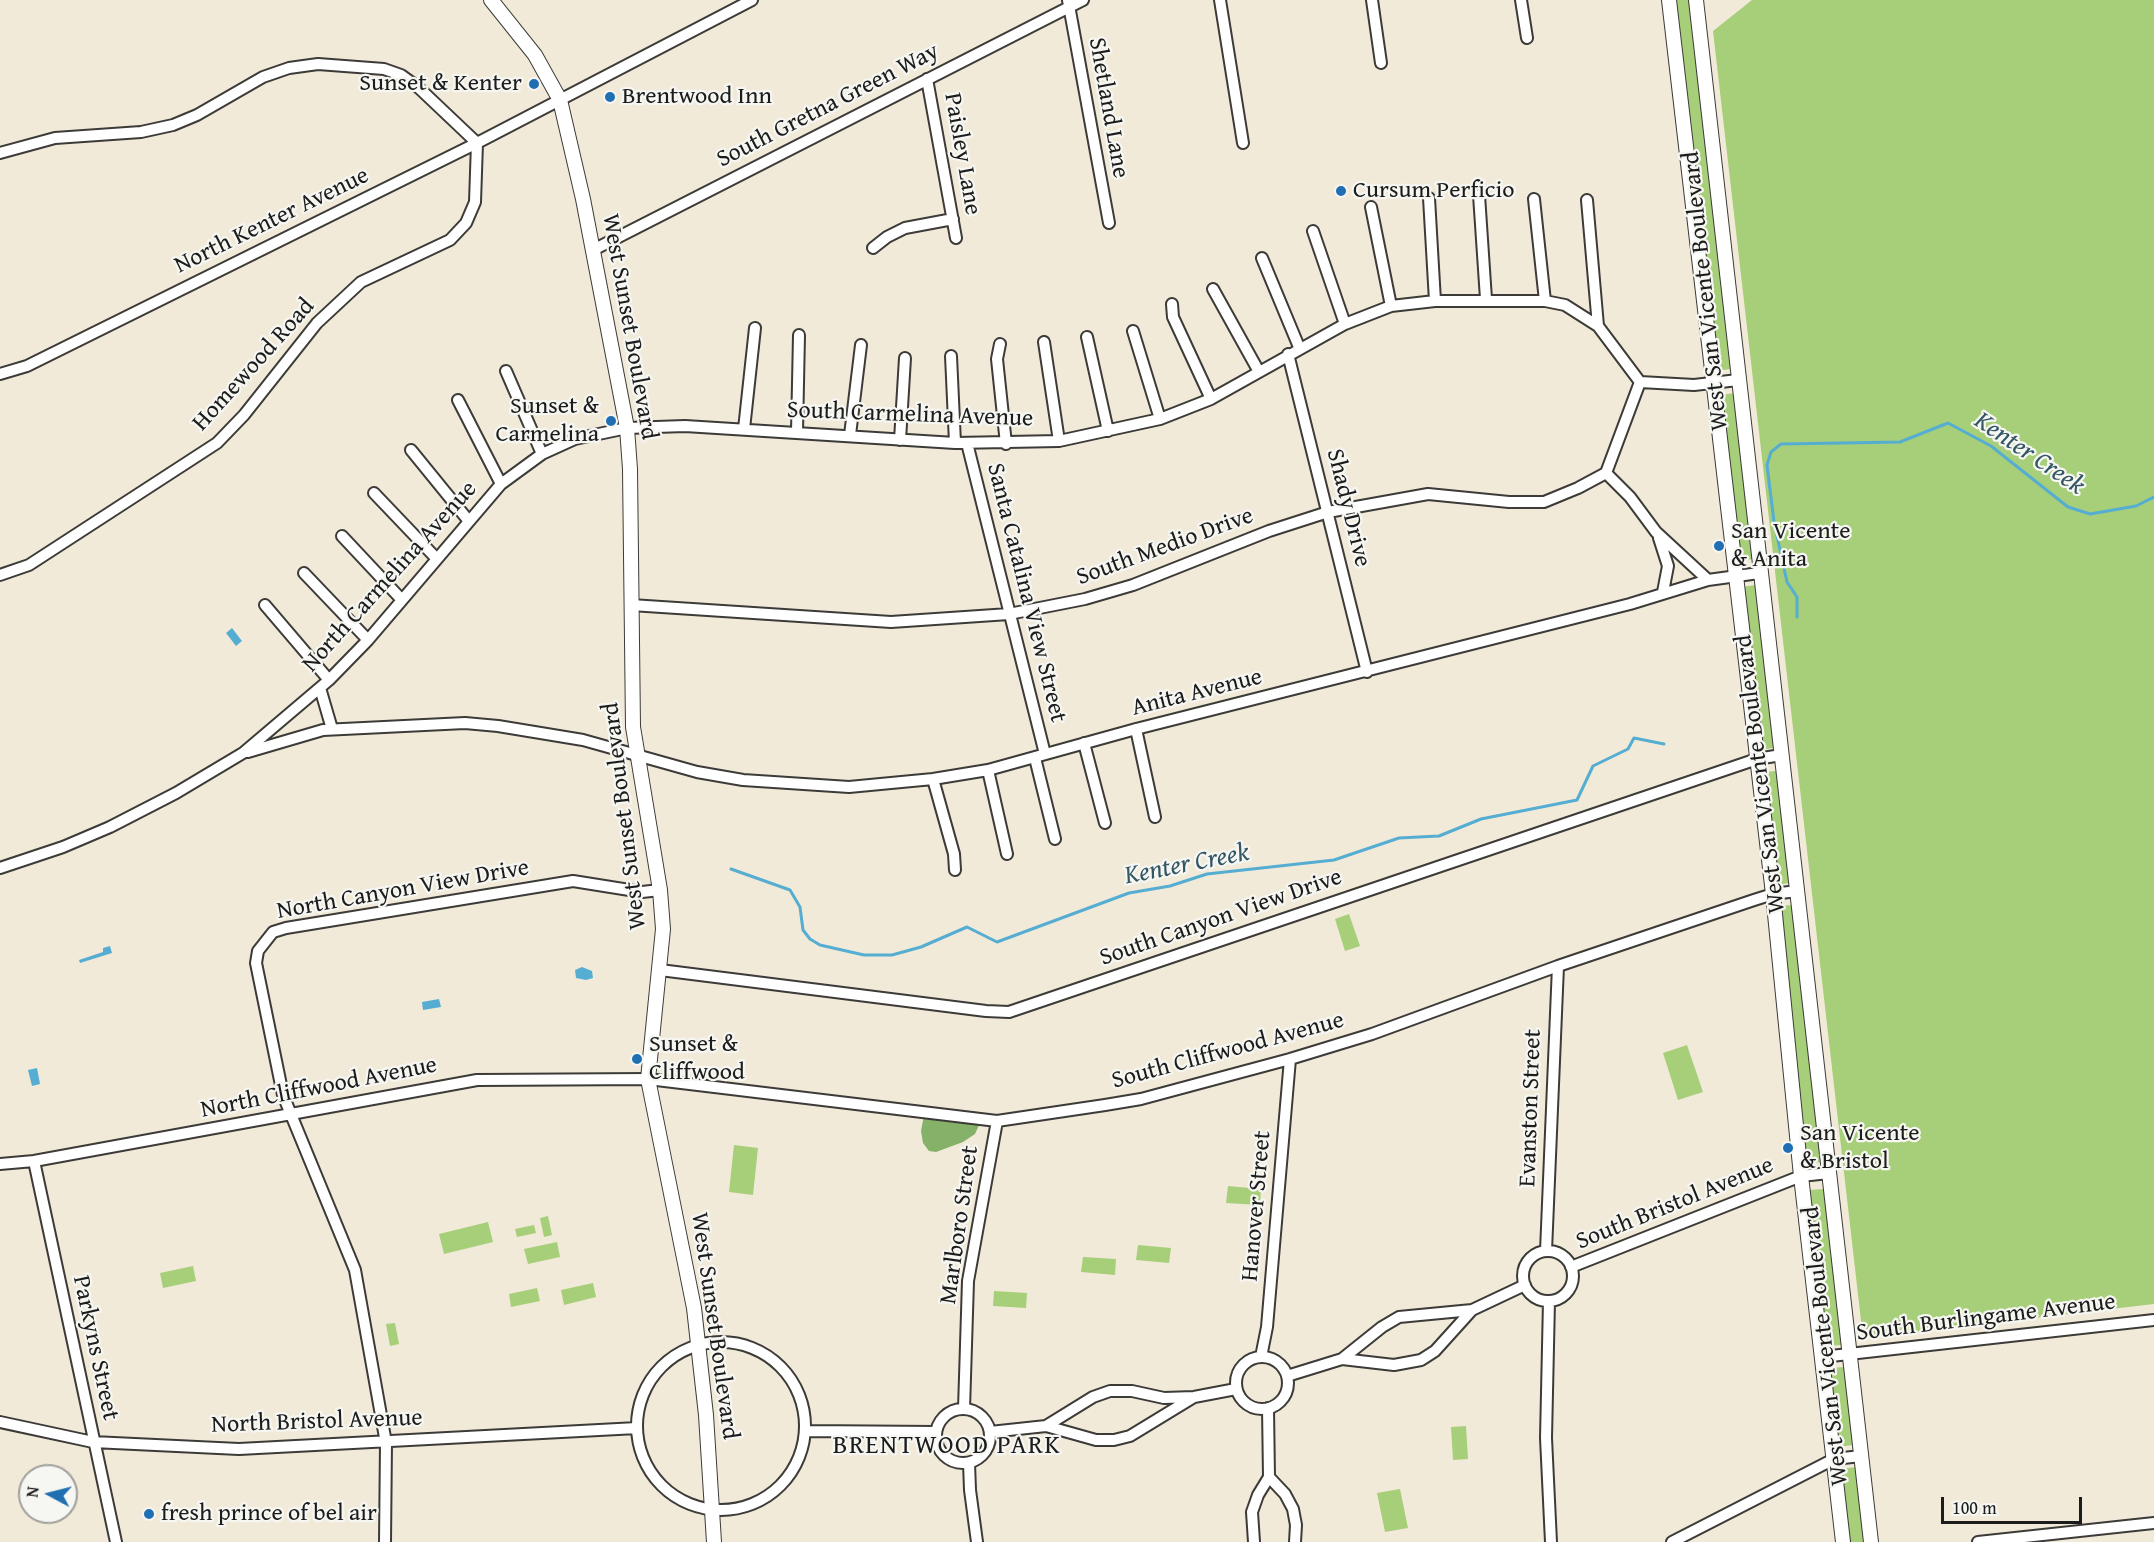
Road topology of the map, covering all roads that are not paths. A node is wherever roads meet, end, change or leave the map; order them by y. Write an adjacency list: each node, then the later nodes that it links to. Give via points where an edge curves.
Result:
1 (490, 0): 13 (main road, West Sunset Boulevard, via 535,55)
2 (752, 0): 13 (street, North Kenter Avenue)
3 (1083, 0): 9 (street, South Gretna Green Way)
4 (1220, 0): 15 (street)
5 (1372, 0): 11 (street)
6 (1521, 0): 10 (street)
7 (1669, 0): 53 (main road, West San Vicente Boulevard)
8 (1696, 0): 51 (main road, West San Vicente Boulevard)
9 (1068, 2): 12 (street, South Gretna Green Way); 23 (street, Shetland Lane)
10 (1527, 38)
11 (1382, 63)
12 (927, 79): 22 (street, Paisley Lane); 27 (street, South Gretna Green Way)
13 (560, 100): 14 (street, North Kenter Avenue); 27 (main road, West Sunset Boulevard)
14 (477, 143): 16 (street, via 401,75 384,69 318,64 263,77 173,125 141,132 55,138); 50 (street, North Kenter Avenue, via 27,366); 78 (street, Homewood Road, via 475,202 466,223 450,240 361,282 317,323 217,443 29,565)
15 (1243, 143)
16 (0, 153)
17 (1479, 195): 30 (street)
18 (1429, 198): 31 (street)
19 (1534, 200): 32 (street)
20 (1587, 200): 36 (street)
21 (1371, 207): 34 (street)
22 (952, 219): 25 (street, Paisley Lane); 26 (street, via 905,228)
23 (1108, 223)
24 (1313, 231): 35 (street)
25 (956, 238)
26 (873, 248)
27 (593, 250): 57 (main road, West Sunset Boulevard)
28 (1262, 258): 44 (street)
29 (1214, 289): 48 (street)
30 (1486, 299): 31 (street, South Carmelina Avenue); 32 (street, South Carmelina Avenue)
31 (1435, 301): 34 (street, South Carmelina Avenue)
32 (1545, 301): 36 (street, South Carmelina Avenue, via 1565,305)
33 (1172, 304): 54 (street, via 1173,317)
34 (1391, 306): 35 (street, South Carmelina Avenue)
35 (1345, 324): 44 (street, South Carmelina Avenue)
36 (1598, 326): 52 (street, South Carmelina Avenue)
37 (755, 328): 58 (street)
38 (1132, 331): 56 (street)
39 (799, 335): 60 (street)
40 (1087, 337): 59 (street)
41 (1044, 342): 63 (street)
42 (1000, 344): 65 (street, via 997,359)
43 (861, 345): 61 (street)
44 (1299, 347): 45 (street, South Carmelina Avenue)
45 (1287, 354): 48 (street, South Carmelina Avenue); 71 (street, Shady Drive)
46 (951, 356): 64 (street, Santa Catalina View Street)
47 (905, 358): 62 (street)
48 (1258, 370): 54 (street, South Carmelina Avenue)
49 (506, 371): 67 (street)
50 (0, 374)
51 (1738, 380): 53 (street); 77 (main road, West San Vicente Boulevard)
52 (1640, 382): 53 (street, via 1694,386); 68 (street)
53 (1711, 383): 79 (main road, West San Vicente Boulevard)
54 (1211, 399): 56 (street, South Carmelina Avenue)
55 (458, 400): 69 (street)
56 (1160, 419): 59 (street, South Carmelina Avenue)
57 (627, 428): 58 (street, South Carmelina Avenue); 67 (street, North Carmelina Avenue, via 575,439); 84 (main road, West Sunset Boulevard)
58 (744, 429): 60 (street, South Carmelina Avenue)
59 (1108, 431): 63 (street, South Carmelina Avenue)
60 (797, 432): 61 (street, South Carmelina Avenue)
61 (850, 435): 62 (street, South Carmelina Avenue)
62 (900, 440): 64 (street, South Carmelina Avenue)
63 (1059, 441): 65 (street, South Carmelina Avenue)
64 (961, 443): 65 (street, South Carmelina Avenue); 85 (street, Santa Catalina View Street)
65 (1006, 444)
66 (411, 450): 72 (street)
67 (542, 454): 69 (street, North Carmelina Avenue)
68 (1606, 473): 71 (street, South Medio Drive, via 1544,502 1428,494); 73 (street)
69 (501, 484): 72 (street, North Carmelina Avenue)
70 (374, 493): 75 (street)
71 (1328, 512): 85 (street, South Medio Drive, via 1133,585); 87 (street, Shady Drive)
72 (468, 520): 75 (street, North Carmelina Avenue)
73 (1656, 532): 80 (street); 81 (street, via 1668,566)
74 (342, 536): 82 (street)
75 (436, 558): 82 (street, North Carmelina Avenue)
76 (304, 573): 86 (street)
77 (1760, 573): 79 (street, Anita Avenue); 95 (main road, West San Vicente Boulevard)
78 (0, 575)
79 (1736, 575): 80 (street, Anita Avenue); 97 (main road, West San Vicente Boulevard)
80 (1708, 580): 81 (street, Anita Avenue)
81 (1663, 592): 87 (street, Anita Avenue)
82 (402, 600): 86 (street, North Carmelina Avenue)
83 (265, 605): 88 (street)
84 (631, 605): 85 (street, South Medio Drive, via 891,622); 94 (main road, West Sunset Boulevard, via 633,727)
85 (1009, 614): 96 (street, Santa Catalina View Street)
86 (368, 640): 88 (street, North Carmelina Avenue)
87 (1367, 672): 91 (street, Anita Avenue)
88 (329, 680): 89 (street, North Carmelina Avenue)
89 (320, 688): 90 (street); 93 (street, North Carmelina Avenue)
90 (332, 729): 93 (street, Anita Avenue); 94 (street, Anita Avenue, via 442,723 498,726 583,740)
91 (1136, 729): 92 (street, Anita Avenue); 100 (street)
92 (1084, 743): 96 (street, Anita Avenue); 101 (street)
93 (243, 753): 104 (street, North Carmelina Avenue, via 110,827)
94 (638, 755): 99 (street, Anita Avenue, via 698,772 776,783 849,787); 106 (main road, West Sunset Boulevard)
95 (1781, 755): 97 (street, South Canyon View Drive); 107 (main road, West San Vicente Boulevard)
96 (1040, 756): 98 (street, Anita Avenue); 102 (street, Santa Catalina View Street)
97 (1757, 759): 108 (main road, West San Vicente Boulevard); 110 (street, South Canyon View Drive, via 1009,1012)
98 (988, 770): 99 (street, Anita Avenue); 103 (street)
99 (933, 779): 105 (street)
100 (1155, 817)
101 (1105, 823)
102 (1055, 838)
103 (1007, 854)
104 (0, 868)
105 (955, 870)
106 (660, 890): 110 (main road, West Sunset Boulevard); 113 (street, North Canyon View Drive, via 642,892 573,881 273,932 258,951 256,963 283,1095)
107 (1797, 891): 108 (street, South Cliffwood Avenue); 117 (main road, West San Vicente Boulevard)
108 (1773, 894): 109 (street, South Cliffwood Avenue); 118 (main road, West San Vicente Boulevard)
109 (1558, 966): 111 (street, South Cliffwood Avenue, via 1372,1034); 119 (street, Evanston Street)
110 (660, 970): 112 (main road, West Sunset Boulevard)
111 (1290, 1059): 114 (street, South Cliffwood Avenue, via 1141,1099); 128 (street, Hanover Street, via 1267,1327)
112 (648, 1079): 113 (street, North Cliffwood Avenue, via 477,1080); 114 (street, South Cliffwood Avenue); 126 (main road, West Sunset Boulevard)
113 (292, 1115): 115 (street, North Cliffwood Avenue); 143 (street, via 356,1270)
114 (997, 1120): 135 (street, Marlboro Street, via 969,1281)
115 (34, 1161): 116 (street, North Cliffwood Avenue); 142 (street, Parkyns Street)
116 (0, 1164)
117 (1829, 1173): 118 (street, South Bristol Avenue); 127 (main road, West San Vicente Boulevard)
118 (1801, 1176): 120 (street, South Bristol Avenue); 129 (main road, West San Vicente Boulevard)
119 (1546, 1251): 120 (street, via 1562,1255); 121 (street, via 1527,1262 1523,1270)
120 (1571, 1267): 122 (street, via 1573,1275 1568,1290)
121 (1525, 1285): 122 (street, via 1534,1297); 123 (street)
122 (1549, 1300): 156 (street, via 1546,1438)
123 (1472, 1310): 130 (street, via 1399,1317); 130 (street, via 1422,1360 1394,1365)
124 (2154, 1320): 125 (street); 127 (street, South Burlingame Avenue)
125 (2154, 1326)
126 (699, 1344): 138 (street, via 678,1353 652,1379); 139 (street, via 733,1343 774,1357 796,1386); 148 (main road, West Sunset Boulevard)
127 (1850, 1355): 129 (street, South Burlingame Avenue); 144 (main road, West San Vicente Boulevard)
128 (1261, 1357): 131 (street, via 1280,1363); 132 (street, via 1243,1364)
129 (1822, 1357): 145 (main road, West San Vicente Boulevard)
130 (1342, 1359): 131 (street)
131 (1287, 1376): 134 (street, via 1282,1400)
132 (1236, 1389): 133 (street); 134 (street, via 1247,1405)
133 (1194, 1397): 137 (street, via 1164,1398 1110,1391); 137 (street, via 1130,1436 1114,1440 1096,1440)
134 (1268, 1408): 147 (street)
135 (964, 1409): 140 (street, via 943,1418); 141 (street, via 978,1414)
136 (0, 1422): 142 (street, North Bristol Avenue)
137 (1046, 1426): 141 (street)
138 (637, 1428): 143 (street, North Bristol Avenue); 148 (street, via 644,1456 659,1484 683,1502)
139 (806, 1431): 140 (street); 148 (street, via 799,1457 770,1492 733,1510)
140 (936, 1432): 146 (street, via 942,1453 954,1462)
141 (990, 1432): 146 (street, via 987,1448)
142 (93, 1442): 143 (street, North Bristol Avenue, via 239,1449); 150 (street, Parkyns Street)
143 (386, 1443): 151 (street)
144 (1861, 1456): 145 (street); 159 (main road, West San Vicente Boulevard)
145 (1834, 1459): 157 (street); 158 (main road, West San Vicente Boulevard)
146 (969, 1463): 153 (street)
147 (1269, 1477): 154 (street, via 1252,1512); 155 (street, via 1293,1509)
148 (713, 1510): 152 (main road, West Sunset Boulevard)
149 (2154, 1523): 160 (street)
150 (117, 1542)
151 (386, 1542)
152 (714, 1542)
153 (977, 1542)
154 (1254, 1542)
155 (1294, 1542)
156 (1551, 1542)
157 (1672, 1542)
158 (1843, 1542)
159 (1871, 1542)
160 (1978, 1542)

